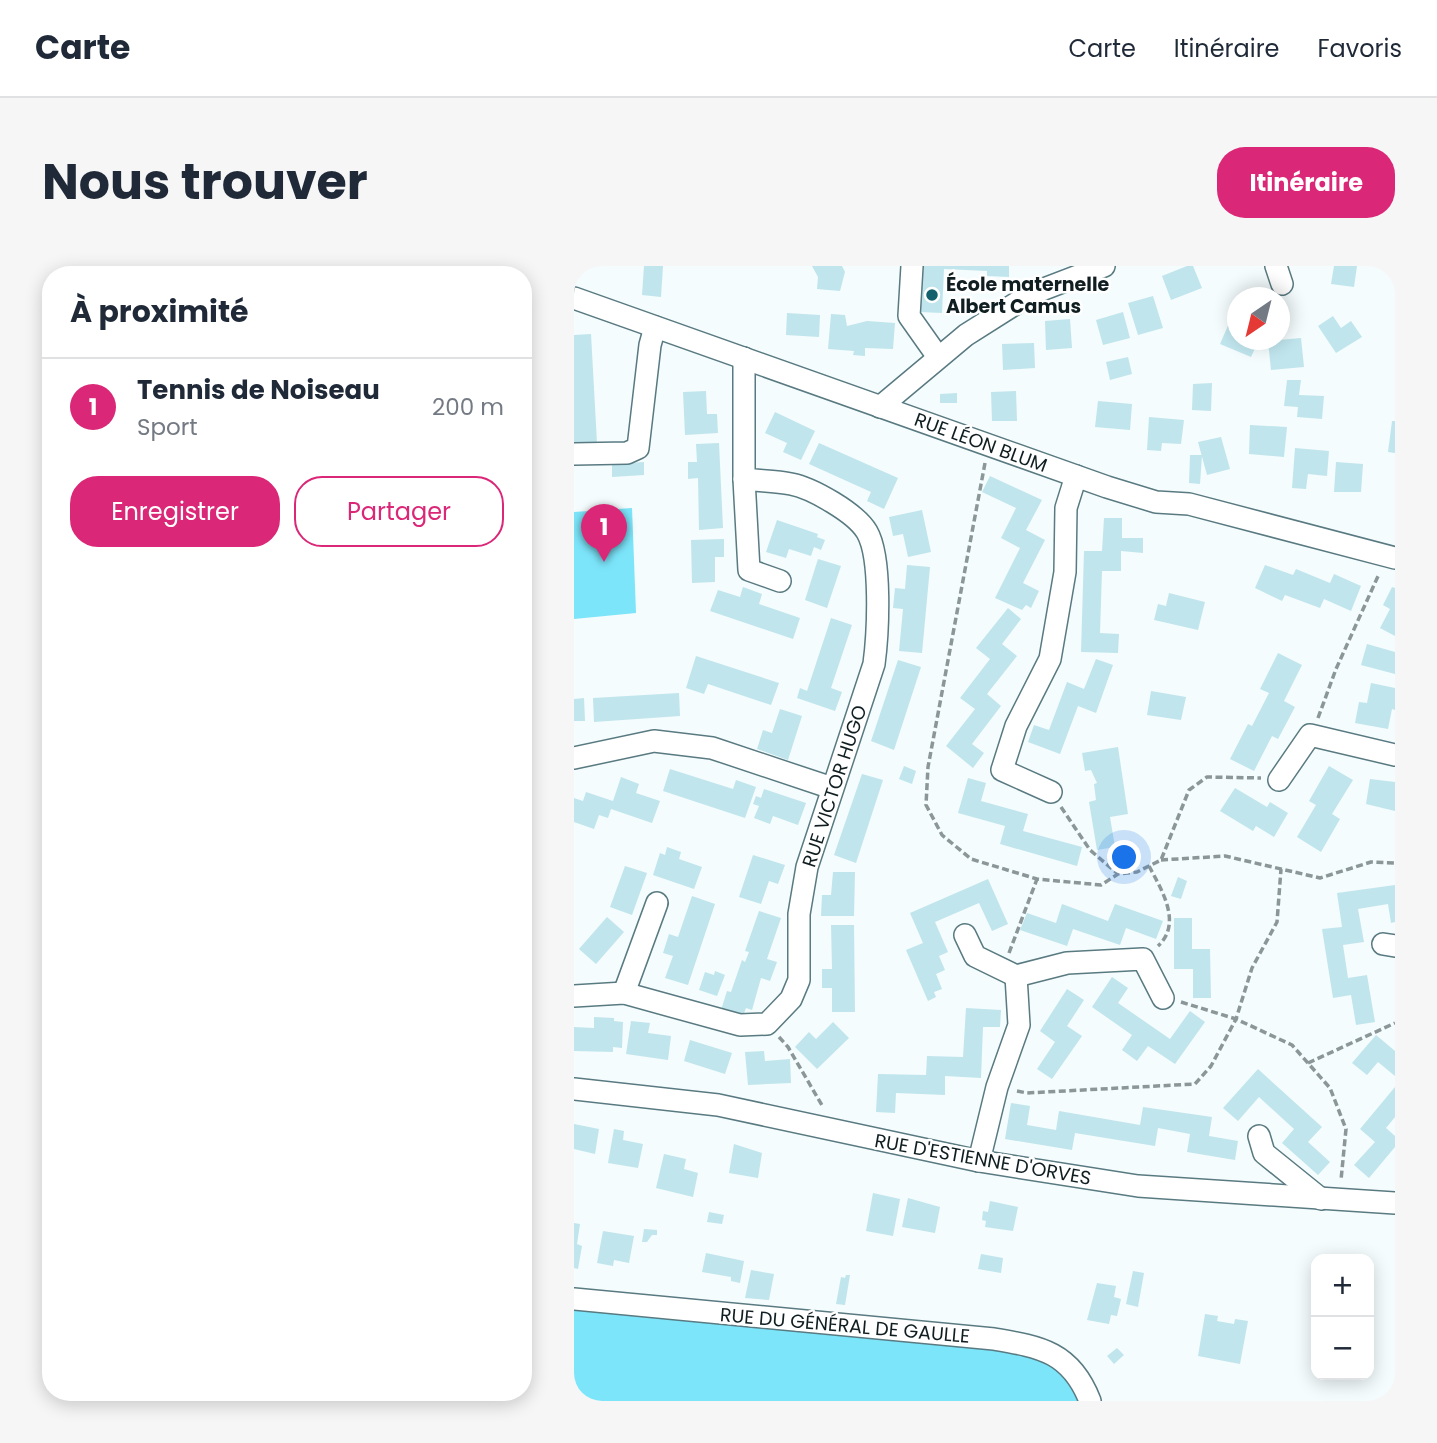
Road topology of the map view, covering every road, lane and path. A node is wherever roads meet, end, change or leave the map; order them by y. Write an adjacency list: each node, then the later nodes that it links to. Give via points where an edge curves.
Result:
1 (912, 266): 5 (street, via 909,316)
2 (1104, 266): 5 (street, via 1031,294)
3 (574, 298): 4 (street, RUE LÉON BLUM)
4 (656, 327): 6 (street, RUE LÉON BLUM); 9 (street, via 638,448 627,453)
5 (938, 357): 7 (street)
6 (744, 358): 7 (street, RUE LÉON BLUM); 11 (street)
7 (880, 407): 8 (street, RUE LÉON BLUM)
8 (989, 444): 10 (street, RUE LÉON BLUM); 25 (path, via 928,767 926,804 942,835 971,859)
9 (574, 454)
10 (1076, 476): 12 (street, RUE LÉON BLUM, via 1156,502 1189,505); 19 (street, via 1066,508 1065,572 1050,659 1016,726 1002,770)
11 (744, 479): 13 (street, via 749,570); 18 (street, RUE VICTOR HUGO, via 794,484 849,512 867,532 874,554 878,635 874,664)
12 (1391, 557): 14 (path, via 1336,668)
13 (780, 581)
14 (1310, 735): 15 (street); 17 (street)
15 (1395, 755)
16 (574, 758): 18 (street, via 654,741 689,745 712,748)
17 (1279, 780): 20 (path, via 1208,777 1189,790)
18 (832, 788): 35 (street, RUE VICTOR HUGO, via 807,867 799,914 799,981 790,999)
19 (1051, 792): 24 (path, via 1090,850)
20 (1161, 860): 22 (path); 23 (path, via 1224,856)
21 (1395, 863): 23 (path, via 1371,862 1320,878)
22 (1149, 866): 24 (path); 28 (path, via 1171,907 1164,941)
23 (1281, 869): 33 (path, via 1277,922 1252,968)
24 (1118, 874): 25 (path, via 1101,885)
25 (1037, 879): 29 (path)
26 (657, 903): 30 (street)
27 (965, 935): 29 (street, via 975,956)
28 (1143, 959): 29 (street, via 1067,963); 32 (street)
29 (1009, 973): 37 (street, via 1018,1025)
30 (624, 993): 31 (street); 35 (street, via 740,1025)
31 (574, 996)
32 (1163, 998): 33 (path)
33 (1236, 1019): 36 (path, via 1292,1045); 37 (path, via 1212,1066 1195,1084 1027,1093)
34 (1395, 1023): 36 (path)
35 (767, 1024): 39 (path, via 788,1047 824,1109)
36 (1308, 1063): 42 (path, via 1330,1088 1346,1129)
37 (997, 1087): 41 (street)
38 (574, 1088): 39 (street, RUE D'ESTIENNE D'ORVES, via 718,1105)
39 (825, 1127): 41 (street, RUE D'ESTIENNE D'ORVES)
40 (1259, 1136): 42 (street, via 1264,1153)
41 (979, 1161): 42 (street, RUE D'ESTIENNE D'ORVES, via 1138,1186)
42 (1330, 1199): 43 (street, RUE D'ESTIENNE D'ORVES)
43 (1395, 1203)
44 (574, 1298): 45 (street, RUE DU GÉNÉRAL DE GAULLE, via 1034,1346 1058,1356 1076,1375)
45 (1090, 1401)

